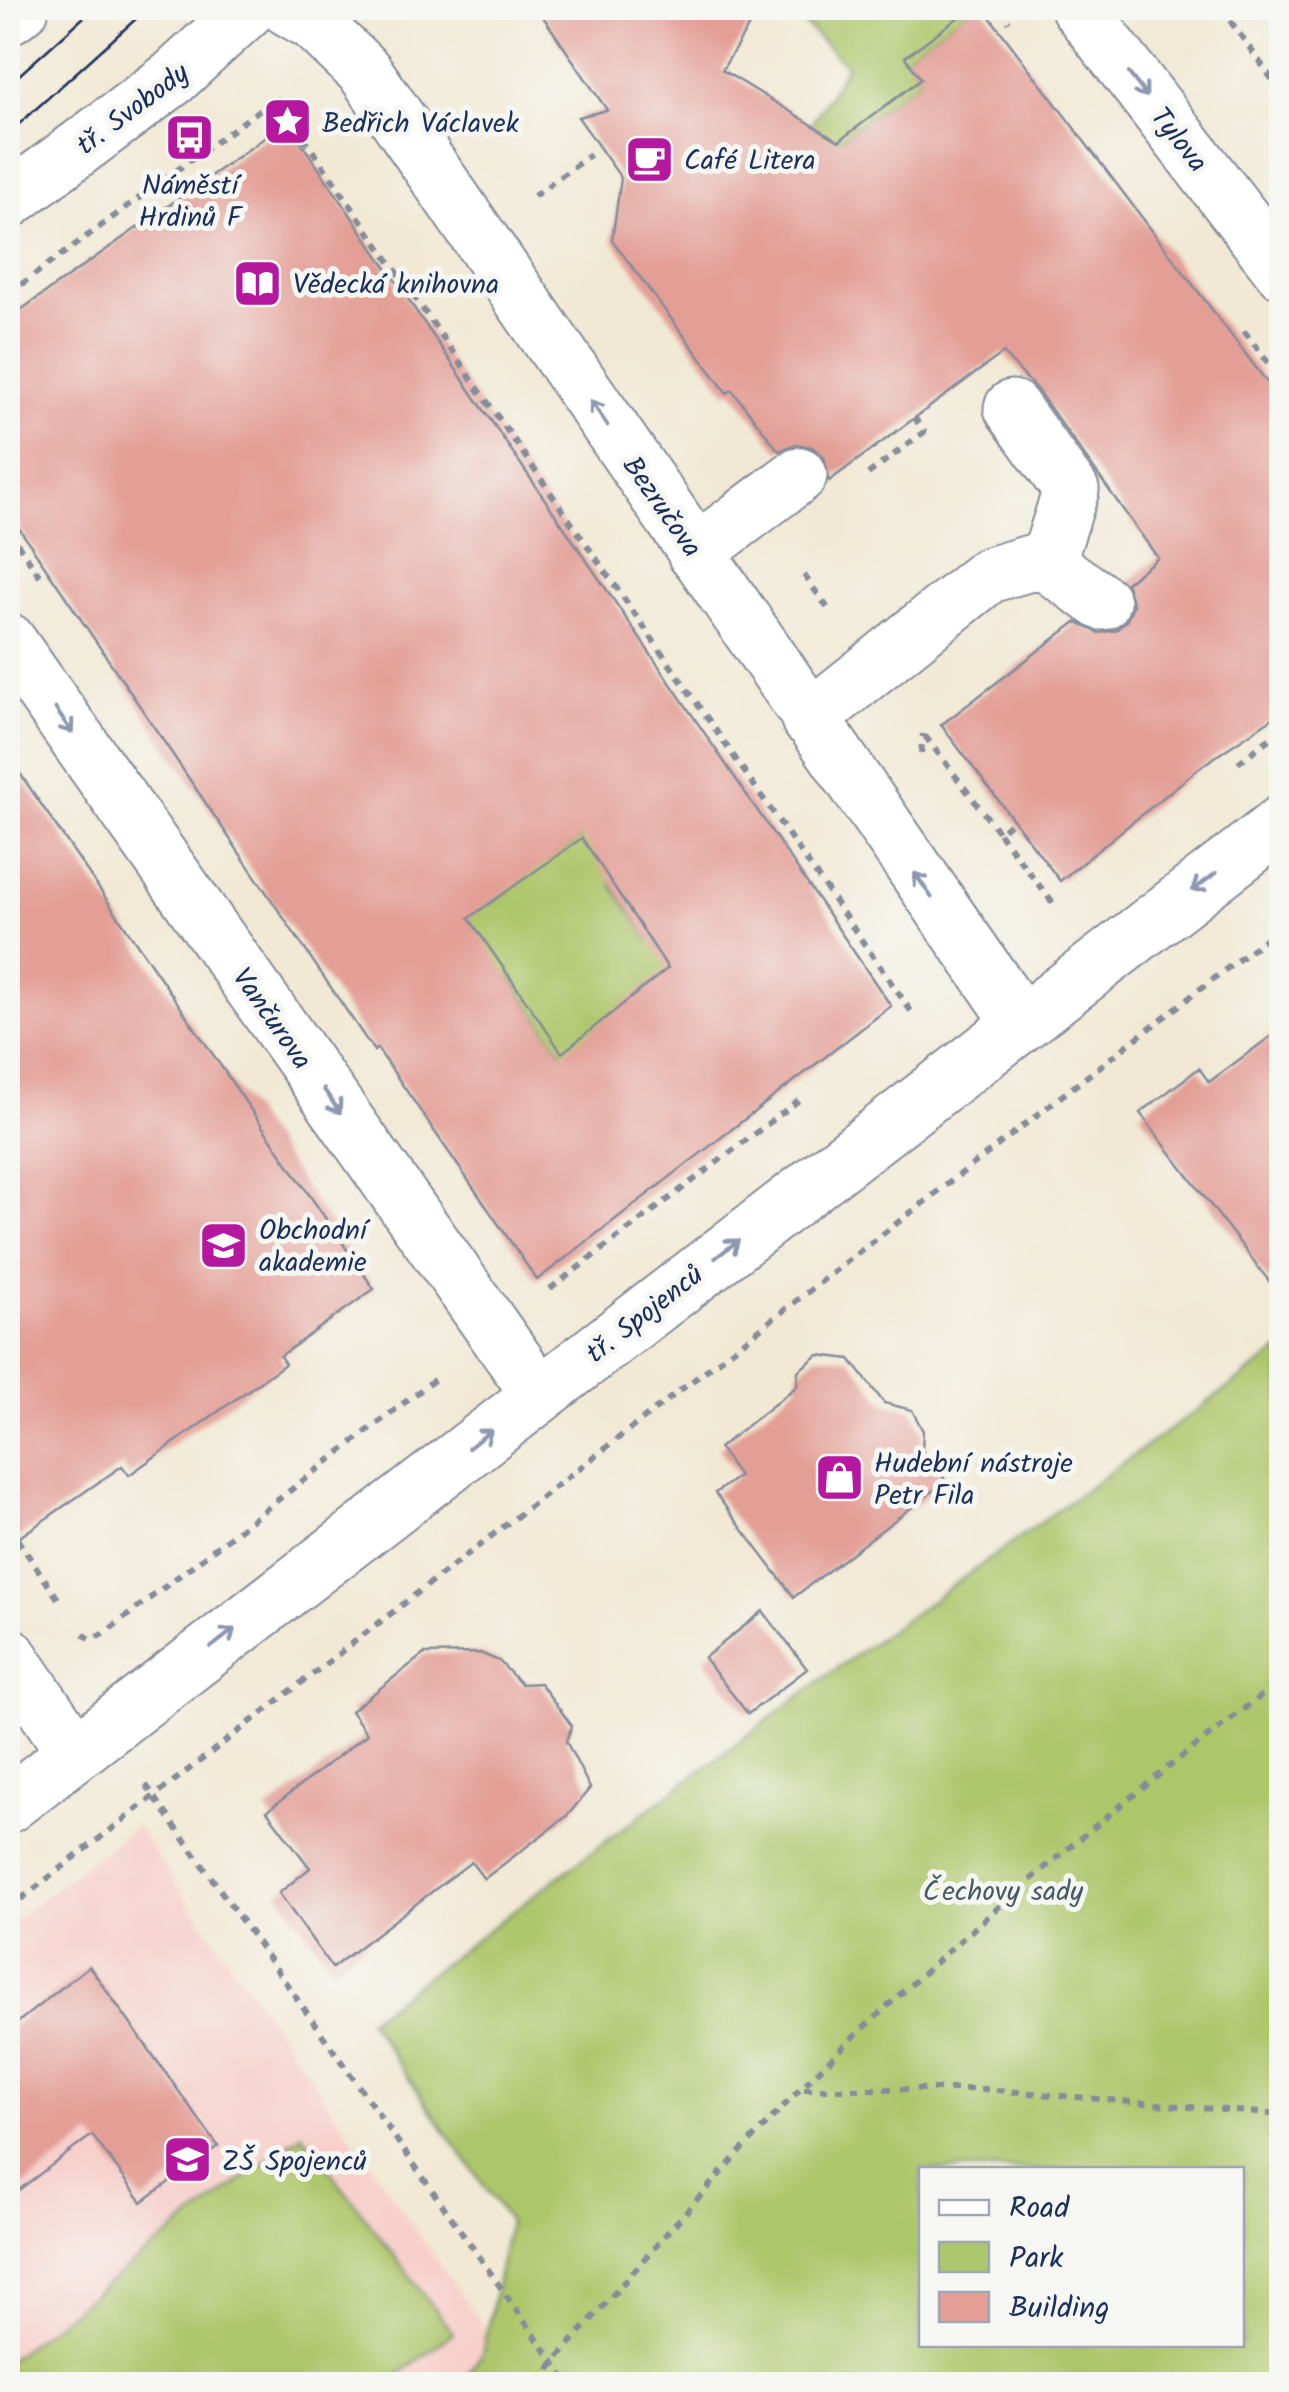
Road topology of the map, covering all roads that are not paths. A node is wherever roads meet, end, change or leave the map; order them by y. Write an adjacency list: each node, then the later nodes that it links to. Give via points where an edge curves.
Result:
1 (21, 8): 5 (street)
2 (249, 8): 6 (street, tř. Svobody, via 173,78)
3 (288, 8): 10 (street, Bezručova, one-way to 3, via 365,72 314,23)
4 (1078, 8): 7 (street, Tylova, one-way to 7)
5 (8, 17)
6 (8, 201)
7 (1282, 270)
8 (1012, 408): 11 (street, via 1072,490)
9 (799, 476): 10 (street)
10 (695, 553): 14 (street, Bezručova)
11 (1047, 564): 12 (street); 14 (street, via 989,575)
12 (1102, 602)
13 (8, 642): 17 (street, Vančurova, one-way to 17)
14 (809, 718): 16 (street, Bezručova, one-way to 14)
15 (1282, 823): 16 (street, tř. Spojenců, one-way to 16)
16 (1020, 1020): 17 (street, tř. Spojenců, one-way to 16)
17 (539, 1394): 19 (street, tř. Spojenců, one-way to 17)
18 (8, 1654): 19 (street)
19 (75, 1753): 20 (street, tř. Spojenců)
20 (8, 1805)

